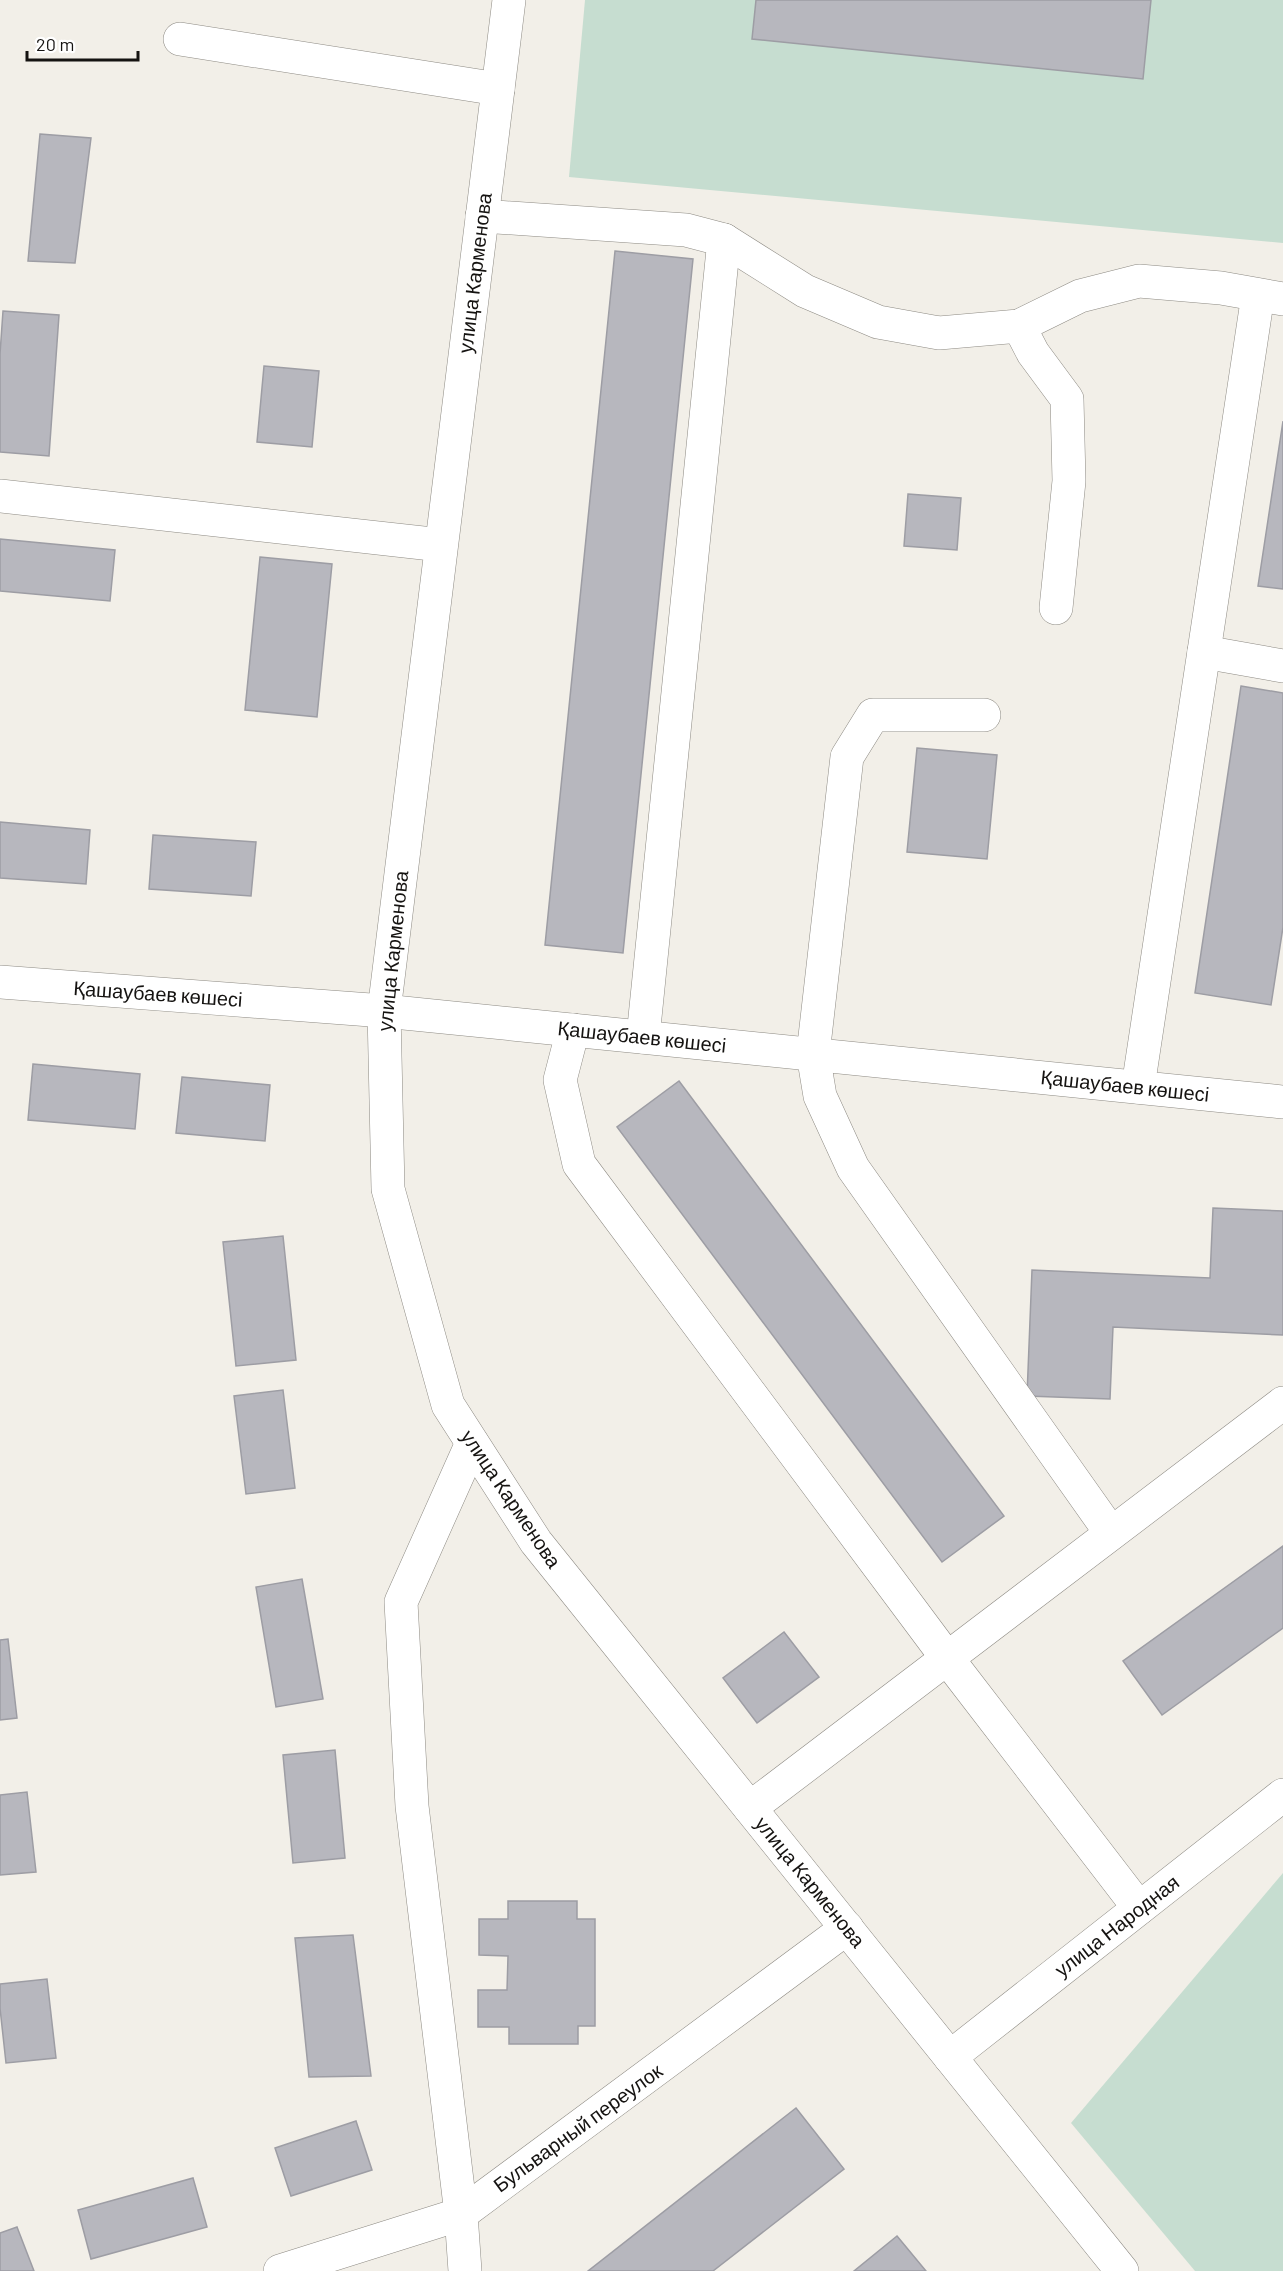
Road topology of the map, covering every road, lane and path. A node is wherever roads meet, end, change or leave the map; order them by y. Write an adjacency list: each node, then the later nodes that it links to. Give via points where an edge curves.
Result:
1 (509, 0): 3 (street, улица Карменова)
2 (180, 39): 3 (street)
3 (498, 89): 4 (street, улица Карменова)
4 (482, 216): 5 (street, via 686,230); 9 (street, улица Карменова)
5 (724, 240): 7 (street, via 805,291 878,322 939,333); 17 (street)
6 (1271, 297): 7 (street, via 1139,281 1080,296); 11 (street)
7 (1019, 326): 10 (street, via 1033,353 1067,399 1069,481)
8 (0, 496): 9 (street)
9 (441, 545): 15 (street, улица Карменова)
10 (1056, 608)
11 (1204, 652): 12 (street); 19 (street)
12 (1283, 666)
13 (984, 715): 18 (street, via 873,715 847,757)
14 (0, 982): 15 (street, Қашаубаев көшесі)
15 (384, 1011): 16 (street, Қашаубаев көшесі); 22 (street, улица Карменова, via 387,1189 448,1405)
16 (573, 1030): 17 (street, Қашаубаев көшесі); 24 (street, via 560,1080 579,1164)
17 (643, 1037): 18 (street, Қашаубаев көшесі)
18 (813, 1054): 19 (street, Қашаубаев көшесі); 23 (street, via 820,1096 853,1168)
19 (1138, 1087): 20 (street, Қашаубаев көшесі)
20 (1283, 1102)
21 (1283, 1403): 23 (street)
22 (472, 1443): 26 (street, улица Карменова, via 536,1542); 30 (street, via 401,1602 412,1806)
23 (1111, 1533): 24 (street)
24 (947, 1658): 26 (street); 27 (street)
25 (1279, 1805): 27 (street, улица Народная)
26 (750, 1808): 28 (street, улица Карменова)
27 (1140, 1908): 29 (street, улица Народная)
28 (847, 1928): 29 (street, улица Карменова); 30 (street, Бульварный переулок)
29 (950, 2056): 33 (street, улица Карменова)
30 (461, 2214): 31 (street, Бульварный переулок); 32 (street)
31 (280, 2271)
32 (465, 2271)
33 (1122, 2271)

